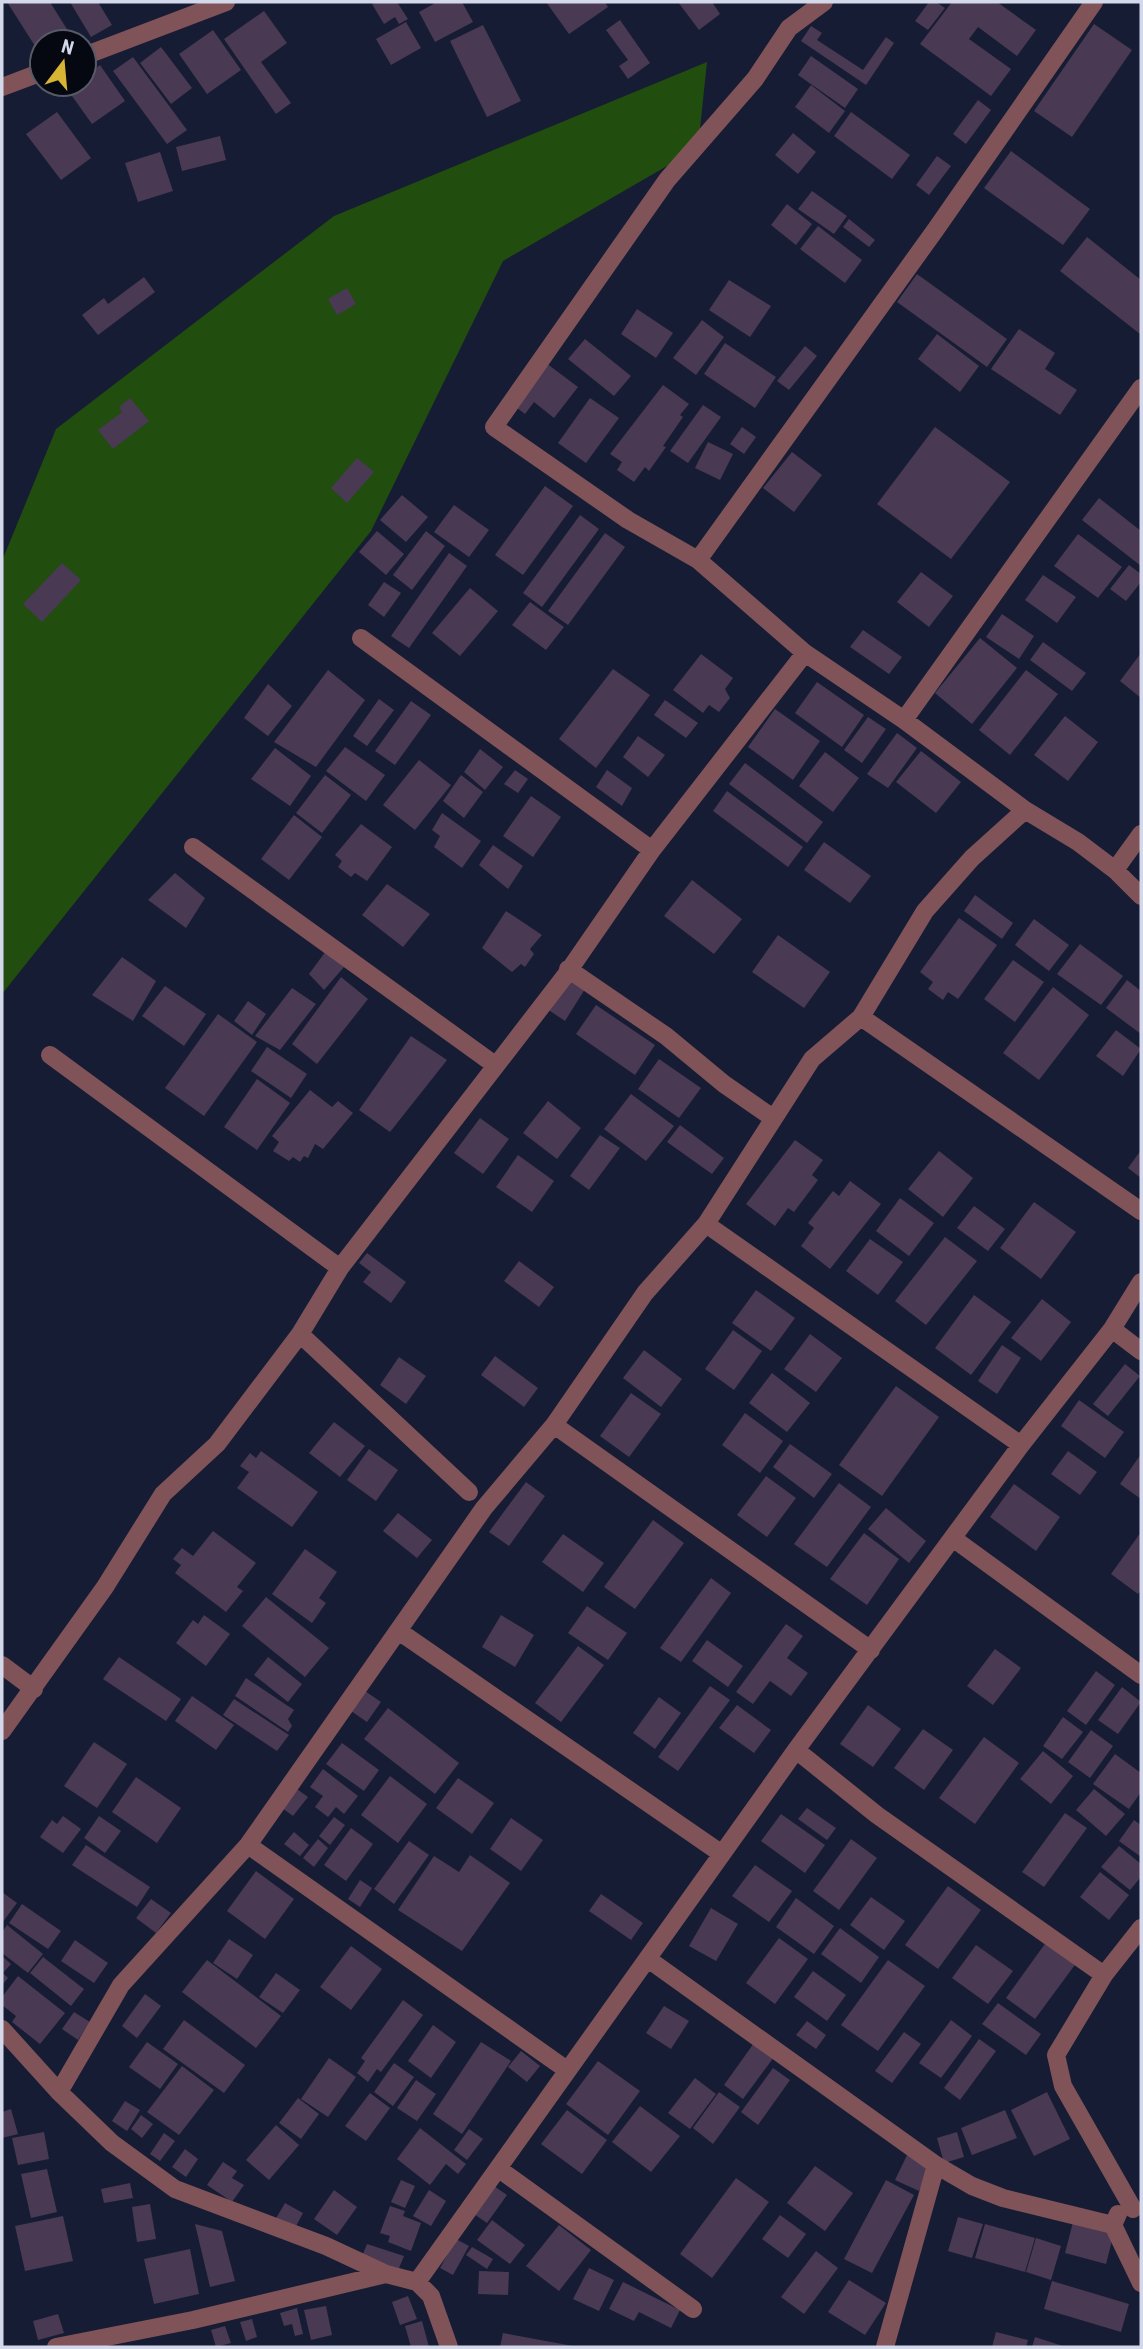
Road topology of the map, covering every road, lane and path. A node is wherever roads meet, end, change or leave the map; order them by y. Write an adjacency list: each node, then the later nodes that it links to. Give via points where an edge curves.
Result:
1 (226, 2): 4 (street)
2 (824, 2): 8 (street, via 789,29 755,79 667,180 494,427 628,520)
3 (1094, 2): 8 (street)
4 (98, 51)
5 (28, 77): 6 (street)
6 (2, 86)
7 (1141, 388): 11 (street)
8 (698, 560): 10 (street)
9 (360, 638): 15 (street)
10 (805, 653): 11 (street); 15 (street)
11 (904, 720): 12 (street)
12 (1025, 810): 16 (street); 19 (street, via 925,911)
13 (1141, 834): 16 (street)
14 (193, 847): 21 (street)
15 (652, 850): 18 (street)
16 (1115, 870): 17 (street)
17 (1141, 896)
18 (568, 969): 21 (street); 22 (street)
19 (861, 1017): 22 (street, via 812,1059); 23 (street)
20 (50, 1055): 25 (street)
21 (495, 1065): 25 (street)
22 (773, 1118): 24 (street)
23 (1141, 1211)
24 (706, 1224): 30 (street, via 645,1293); 31 (street)
25 (340, 1268): 28 (street)
26 (1141, 1282): 27 (street)
27 (1112, 1329): 29 (street); 31 (street)
28 (300, 1334): 32 (street); 38 (street, via 217,1444 163,1494)
29 (1141, 1351)
30 (554, 1425): 34 (street, via 484,1508); 35 (street)
31 (1021, 1445): 33 (street)
32 (470, 1492)
33 (954, 1539): 35 (street); 37 (street)
34 (400, 1632): 41 (street); 42 (street)
35 (871, 1650): 40 (street)
36 (2, 1665): 38 (street)
37 (1141, 1675)
38 (34, 1689): 39 (street)
39 (2, 1731)
40 (796, 1750): 42 (street); 45 (street, via 877,1815)
41 (248, 1845): 47 (street); 48 (street, via 121,1984)
42 (722, 1854): 44 (street)
43 (1141, 1928): 45 (street)
44 (648, 1959): 47 (street); 49 (street)
45 (1104, 1975): 51 (street, via 1056,2055 1063,2086)
46 (2, 2029): 48 (street)
47 (567, 2070): 50 (street)
48 (59, 2092): 53 (street, via 113,2143 175,2189 326,2246)
49 (936, 2165): 52 (street, via 1003,2198); 59 (street)
50 (499, 2169): 54 (street); 56 (street)
51 (1137, 2211): 52 (street, via 1118,2214)
52 (1113, 2225): 55 (street)
53 (386, 2274): 54 (street); 57 (street)
54 (417, 2282): 58 (street, via 431,2296)
55 (1141, 2283)
56 (692, 2309)
57 (56, 2347)
58 (449, 2347)
59 (885, 2347)

